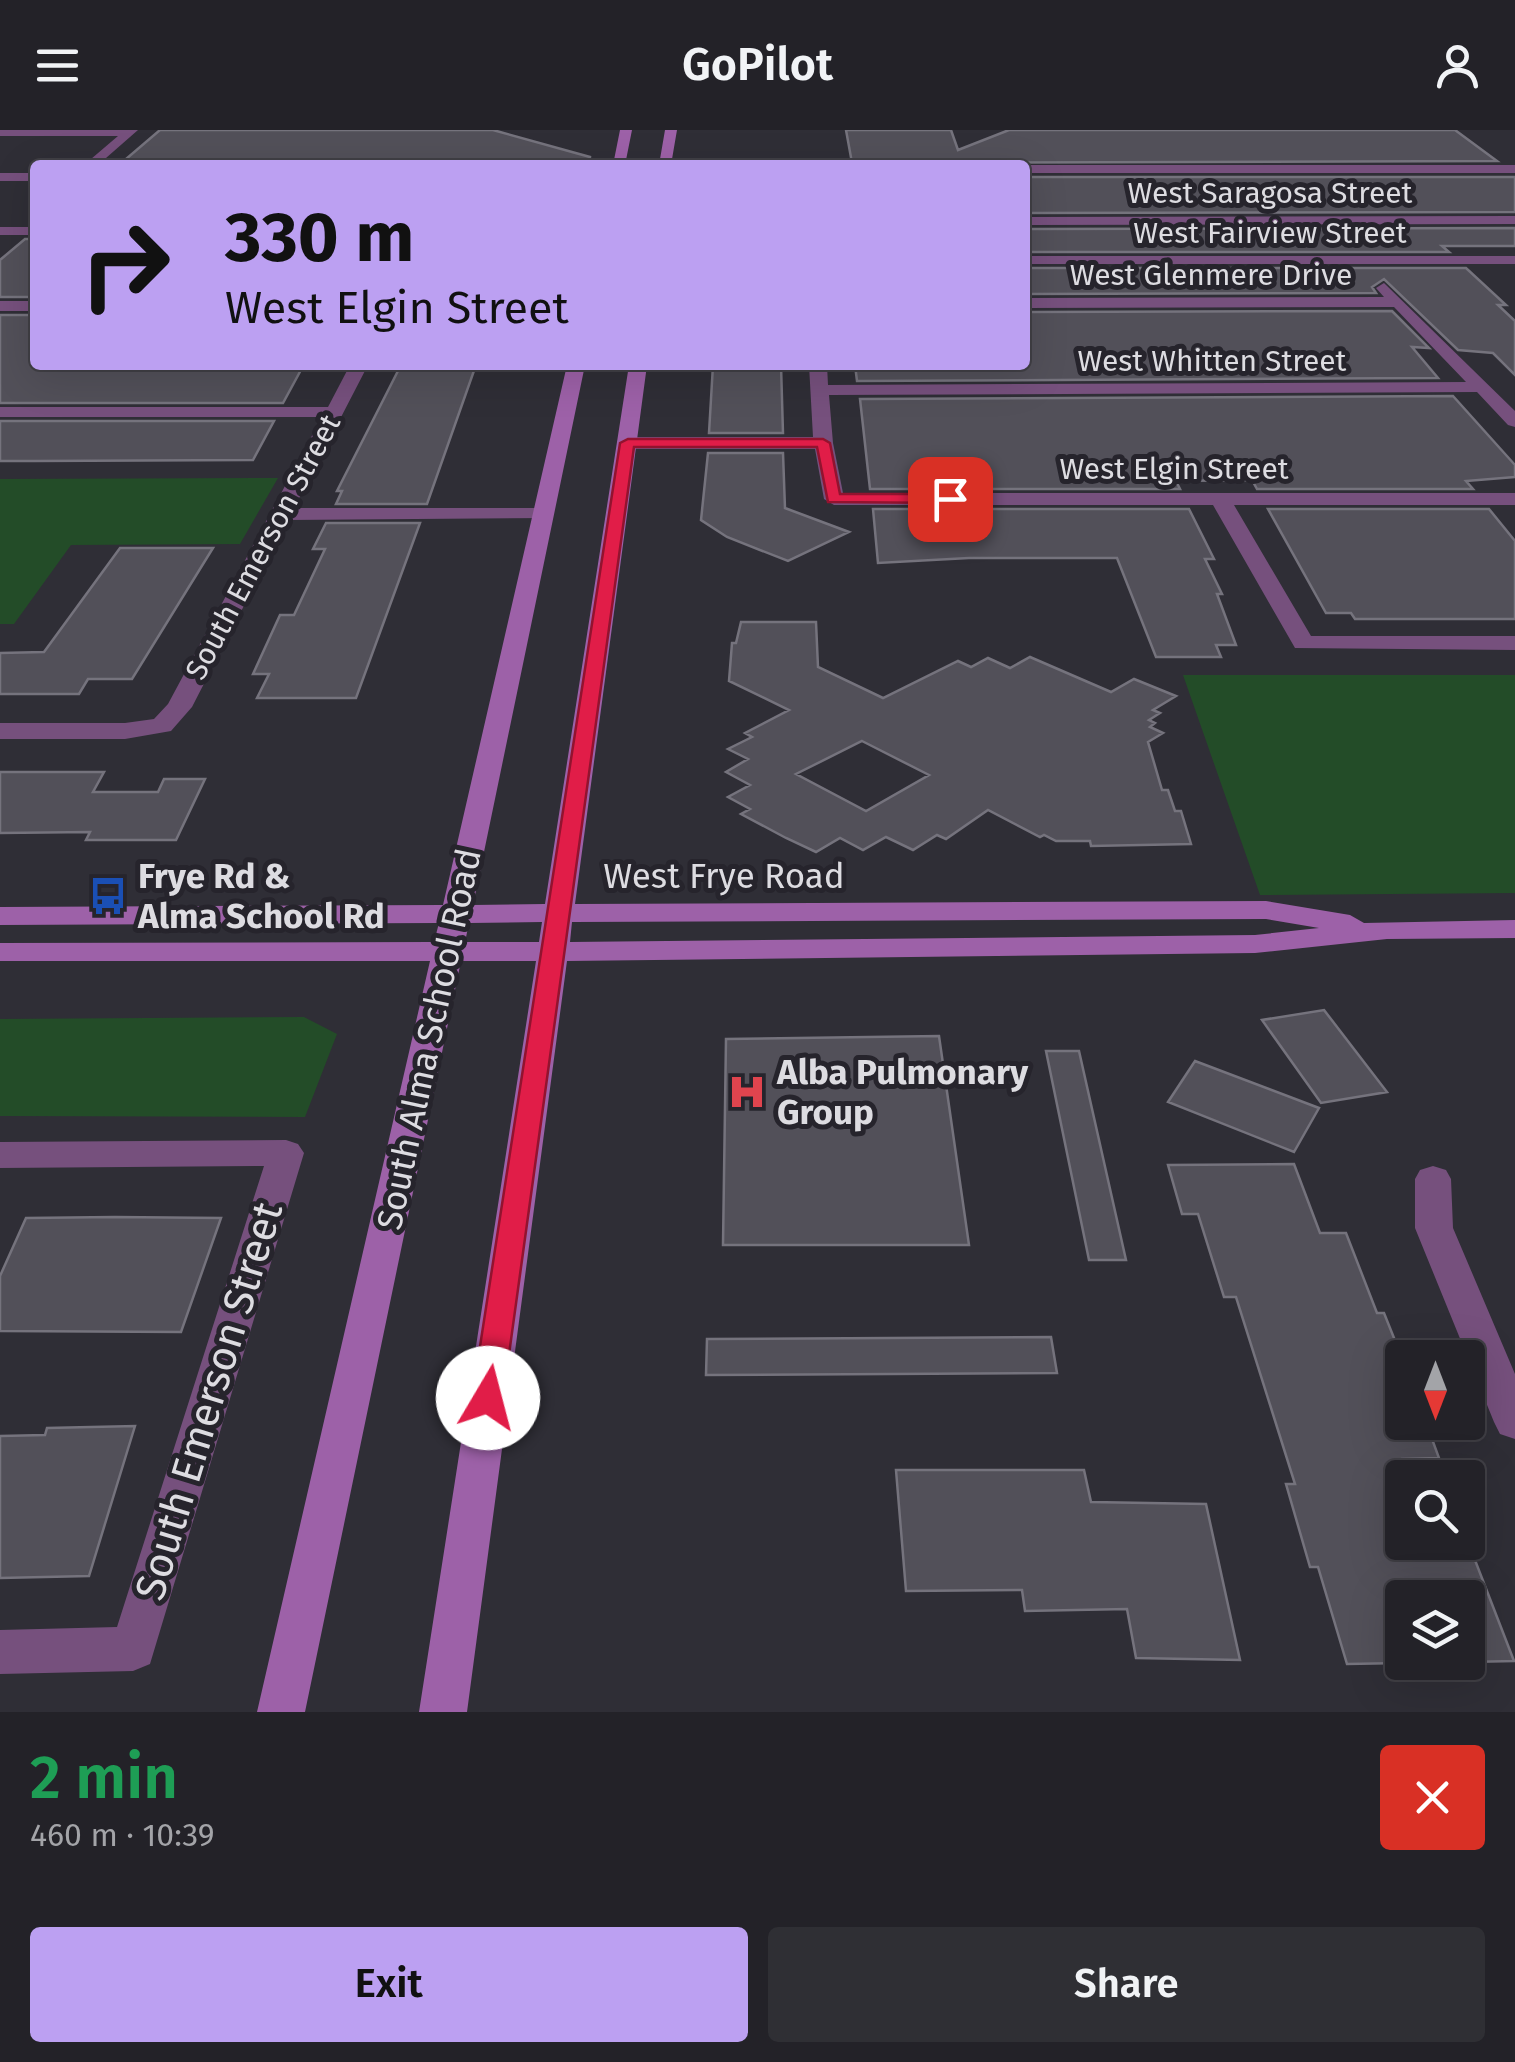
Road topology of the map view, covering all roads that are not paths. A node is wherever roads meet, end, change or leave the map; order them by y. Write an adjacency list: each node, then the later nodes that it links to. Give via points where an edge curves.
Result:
1 (626, 130): 6 (main road)
2 (670, 130): 7 (main road)
3 (131, 131): 4 (street); 5 (street)
4 (0, 132)
5 (96, 160)
6 (620, 160)
7 (667, 160)
8 (1154, 168): 9 (street); 10 (street); 13 (street)
9 (1030, 169)
10 (1515, 169)
11 (0, 177): 12 (street)
12 (30, 177)
13 (1168, 188)
14 (1178, 202): 17 (street)
15 (1515, 220): 17 (street, West Saragosa Street)
16 (1030, 221): 17 (street, West Saragosa Street)
17 (1192, 221)
18 (0, 231): 19 (street)
19 (30, 231)
20 (1030, 260): 21 (street, West Fairview Street)
21 (1356, 260): 22 (street, West Fairview Street); 23 (street)
22 (1515, 260)
23 (1397, 302): 24 (street, West Glenmere Drive); 31 (street)
24 (1030, 303)
25 (0, 306): 26 (street)
26 (30, 306)
27 (356, 370): 34 (street, South Emerson Street)
28 (575, 370): 41 (main road, South Alma School Road)
29 (637, 370): 36 (main road)
30 (819, 370): 32 (street)
31 (1482, 387): 32 (street, West Whitten Street); 35 (street)
32 (822, 390): 37 (street)
33 (0, 412): 34 (street)
34 (335, 412): 40 (street, South Emerson Street)
35 (1515, 421)
36 (628, 443): 37 (street); 44 (main road)
37 (823, 443): 38 (street, West Elgin Street, via 834,499)
38 (1220, 499): 39 (street, West Elgin Street); 42 (street, via 1303,643)
39 (1515, 499)
40 (279, 514): 41 (street); 43 (street, South Emerson Street, via 179,708 162,726)
41 (542, 514): 48 (main road, South Alma School Road)
42 (1515, 643)
43 (0, 731)
44 (558, 914): 47 (main road, West Frye Road, via 1266,910); 48 (main road, West Frye Road); 49 (main road)
45 (0, 916): 48 (main road, West Frye Road)
46 (1515, 929): 47 (main road, West Frye Road)
47 (1387, 930): 49 (main road, West Frye Road, via 1255,944)
48 (453, 933): 49 (main road, West Frye Road); 50 (main road, West Frye Road); 55 (main road, South Alma School Road)
49 (552, 951): 56 (main road)
50 (0, 952)
51 (0, 1155): 54 (street, South Emerson Street, via 286,1153 133,1649)
52 (1433, 1178): 53 (street, via 1434,1228)
53 (1515, 1422)
54 (0, 1652)
55 (281, 1712)
56 (443, 1712)

